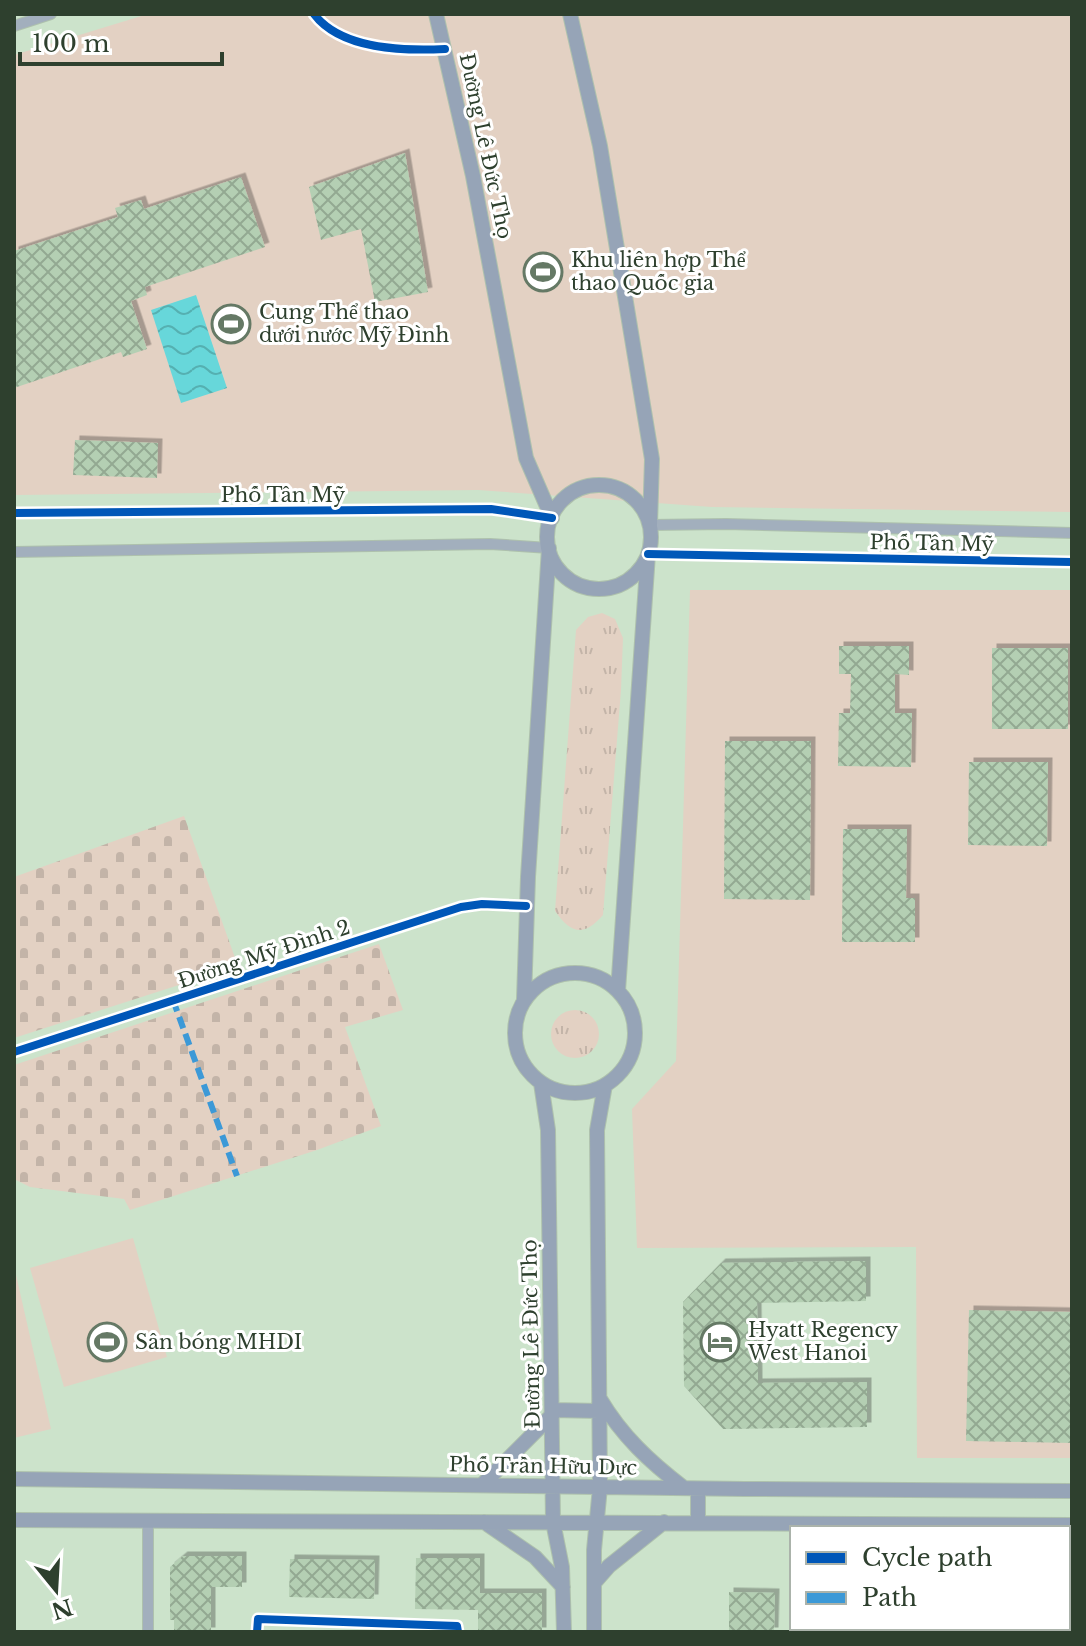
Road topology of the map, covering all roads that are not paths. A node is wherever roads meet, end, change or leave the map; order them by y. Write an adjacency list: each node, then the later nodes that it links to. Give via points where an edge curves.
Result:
1 (51, 14): 5 (street)
2 (314, 14): 6 (street, via 343,38 404,51)
3 (436, 14): 6 (main road, Đường Lê Đức Thọ)
4 (570, 14): 9 (main road, via 601,152 652,459)
5 (14, 26)
6 (445, 49): 8 (main road, Đường Lê Đức Thọ, via 526,458)
7 (14, 513): 8 (street, Phố Tân Mỹ, via 491,509)
8 (552, 518): 9 (main road, via 571,494 604,486 635,499); 11 (main road)
9 (650, 525): 10 (street, Phố Tân Mỹ); 13 (main road)
10 (1072, 533)
11 (549, 548): 12 (street, via 490,544); 13 (main road, via 558,570 587,588 621,585); 15 (main road)
12 (14, 552)
13 (648, 554): 14 (street, Phố Tân Mỹ); 16 (main road)
14 (1072, 562)
15 (526, 906): 17 (main road); 18 (street, Đường Mỹ Đình 2, via 461,907)
16 (618, 991): 17 (main road, via 605,981 574,973 544,982); 20 (main road, via 634,1020 635,1041 630,1059)
17 (524, 999): 19 (main road, via 515,1040 528,1071)
18 (14, 1052)
19 (541, 1083): 20 (main road, via 561,1092 584,1093); 22 (main road, Đường Lê Đức Thọ, via 548,1130)
20 (605, 1085): 21 (main road, via 597,1130)
21 (599, 1405): 22 (main road); 26 (main road); 27 (main road, via 633,1446)
22 (553, 1412): 24 (main road); 25 (main road, Đường Lê Đức Thọ)
23 (14, 1479): 24 (main road, Phố Trần Hữu Dực)
24 (483, 1484): 25 (main road, Phố Trần Hữu Dực)
25 (553, 1487): 26 (main road, Phố Trần Hữu Dực); 32 (main road, Đường Lê Đức Thọ)
26 (600, 1487): 27 (main road, Phố Trần Hữu Dực); 33 (main road)
27 (691, 1488): 28 (main road, Phố Trần Hữu Dực); 35 (main road)
28 (1072, 1491)
29 (14, 1520): 30 (main road)
30 (148, 1522): 31 (main road); 42 (street)
31 (484, 1522): 32 (main road); 39 (main road, via 535,1557)
32 (553, 1522): 33 (main road); 39 (main road, Đường Lê Đức Thọ)
33 (598, 1522): 34 (main road); 38 (main road)
34 (664, 1522): 35 (main road); 38 (main road)
35 (698, 1522): 37 (main road)
36 (1072, 1525): 37 (main road)
37 (908, 1526)
38 (594, 1583): 41 (main road)
39 (563, 1588): 40 (main road, Đường Lê Đức Thọ)
40 (564, 1606): 41 (main road); 45 (main road, Đường Lê Đức Thọ)
41 (593, 1606): 46 (main road)
42 (148, 1632)
43 (257, 1632): 44 (street, via 258,1619 457,1626)
44 (458, 1632)
45 (564, 1632)
46 (594, 1632)

